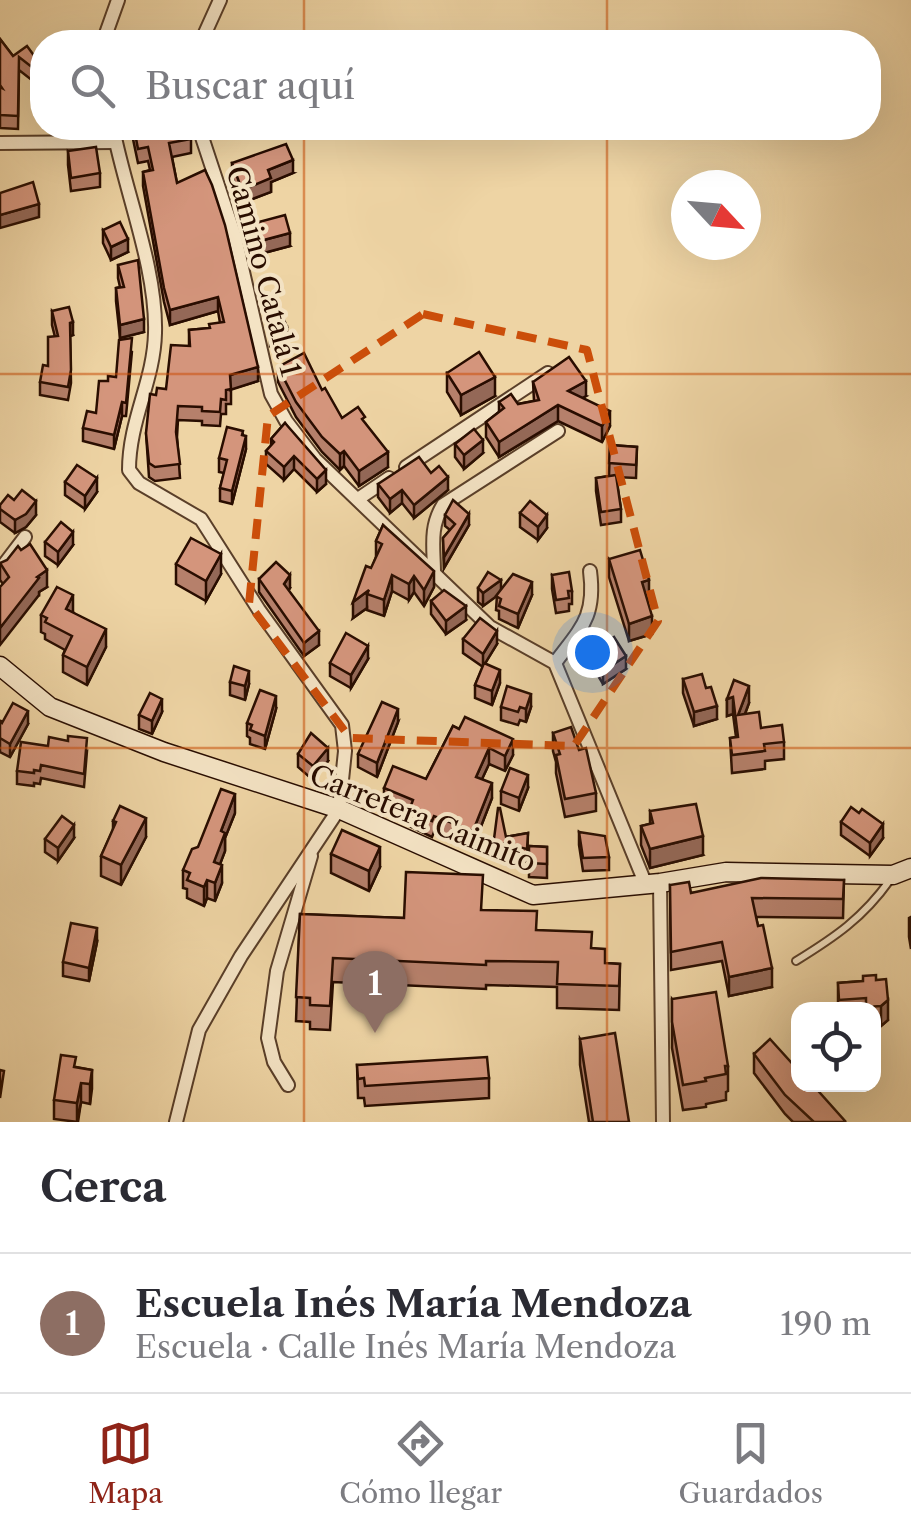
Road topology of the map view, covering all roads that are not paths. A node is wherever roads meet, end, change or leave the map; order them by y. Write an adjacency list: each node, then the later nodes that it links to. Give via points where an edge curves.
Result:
1 (118, 0): 3 (street)
2 (220, 0): 4 (street)
3 (107, 30)
4 (207, 30)
5 (38, 140): 8 (street)
6 (115, 140): 18 (street, via 154,301 149,374 133,423 129,470 139,484 202,519 342,725)
7 (203, 140): 11 (street, Camino Catalá 1, via 235,237 271,394 315,459)
8 (0, 143)
9 (554, 370): 11 (street)
10 (558, 431): 15 (street, via 443,506 434,519)
11 (358, 499): 15 (street, Camino Catalá 1)
12 (25, 537): 13 (street)
13 (0, 570)
14 (590, 571): 16 (street, via 587,621)
15 (434, 573): 16 (street, Camino Catalá 1, via 490,628)
16 (555, 663): 21 (street)
17 (0, 666): 18 (street, Carretera Caimito, via 50,707)
18 (338, 808): 19 (street); 21 (street, Carretera Caimito, via 534,895)
19 (315, 844): 23 (street, via 277,971 268,1038); 24 (street, via 199,1030)
20 (902, 871): 21 (street, Carretera Caimito, via 726,872); 22 (lane, via 871,907)
21 (653, 884): 25 (street)
22 (796, 961)
23 (288, 1085)
24 (176, 1122)
25 (663, 1122)

